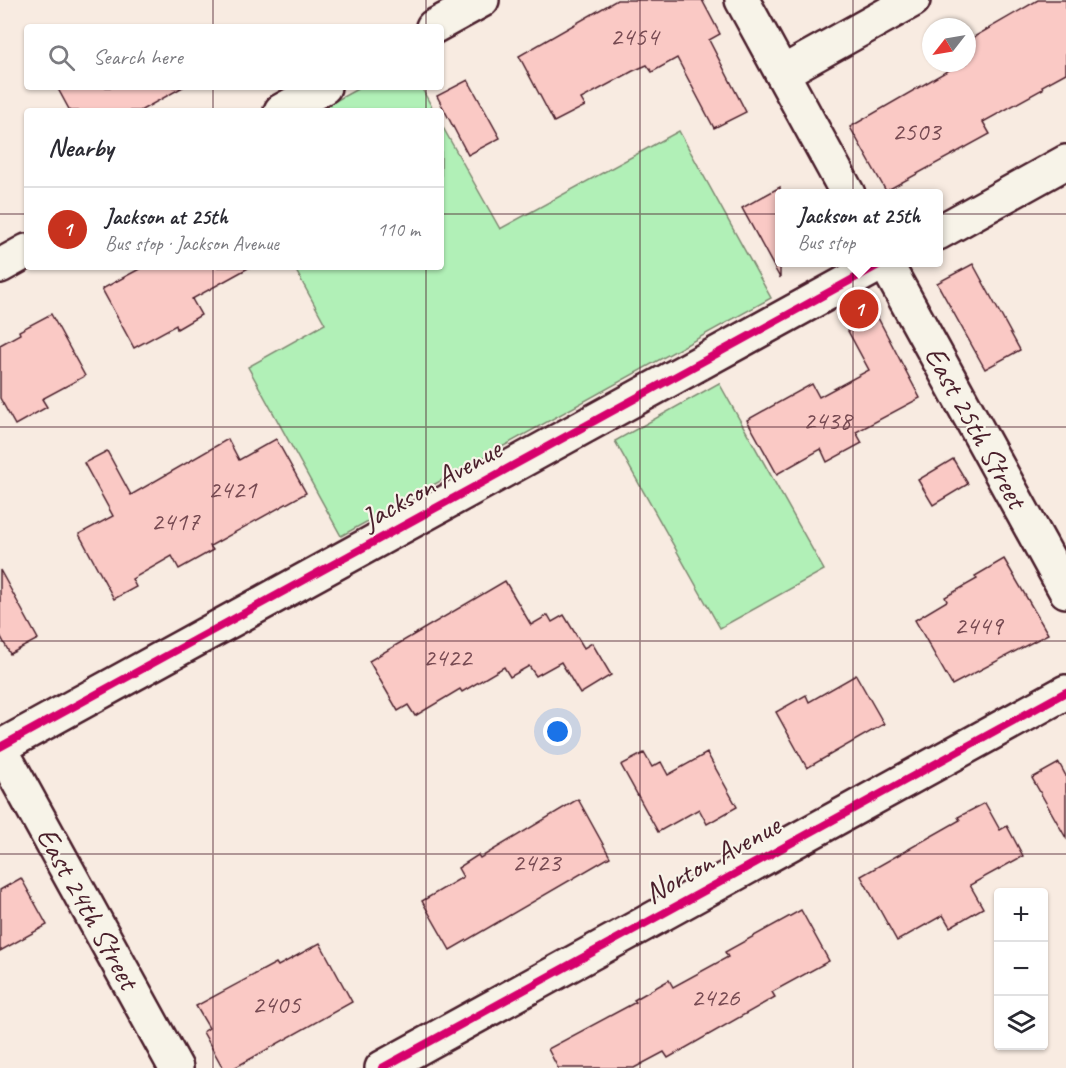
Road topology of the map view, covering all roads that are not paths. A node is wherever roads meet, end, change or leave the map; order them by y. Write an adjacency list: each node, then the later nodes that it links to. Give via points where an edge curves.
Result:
1 (482, 0): 4 (street)
2 (742, 0): 5 (street)
3 (913, 0): 5 (street)
4 (438, 24)
5 (782, 73): 9 (street)
6 (319, 90): 7 (street)
7 (286, 108)
8 (1066, 162): 10 (street)
9 (845, 189)
10 (943, 231)
11 (24, 253): 12 (street)
12 (0, 266)
13 (876, 267): 17 (street, Jackson Avenue)
14 (888, 267): 15 (street, East 25th Street)
15 (1066, 591)
16 (1066, 692): 19 (street, Norton Avenue)
17 (0, 748): 18 (street, East 24th Street)
18 (176, 1068)
19 (382, 1068)

